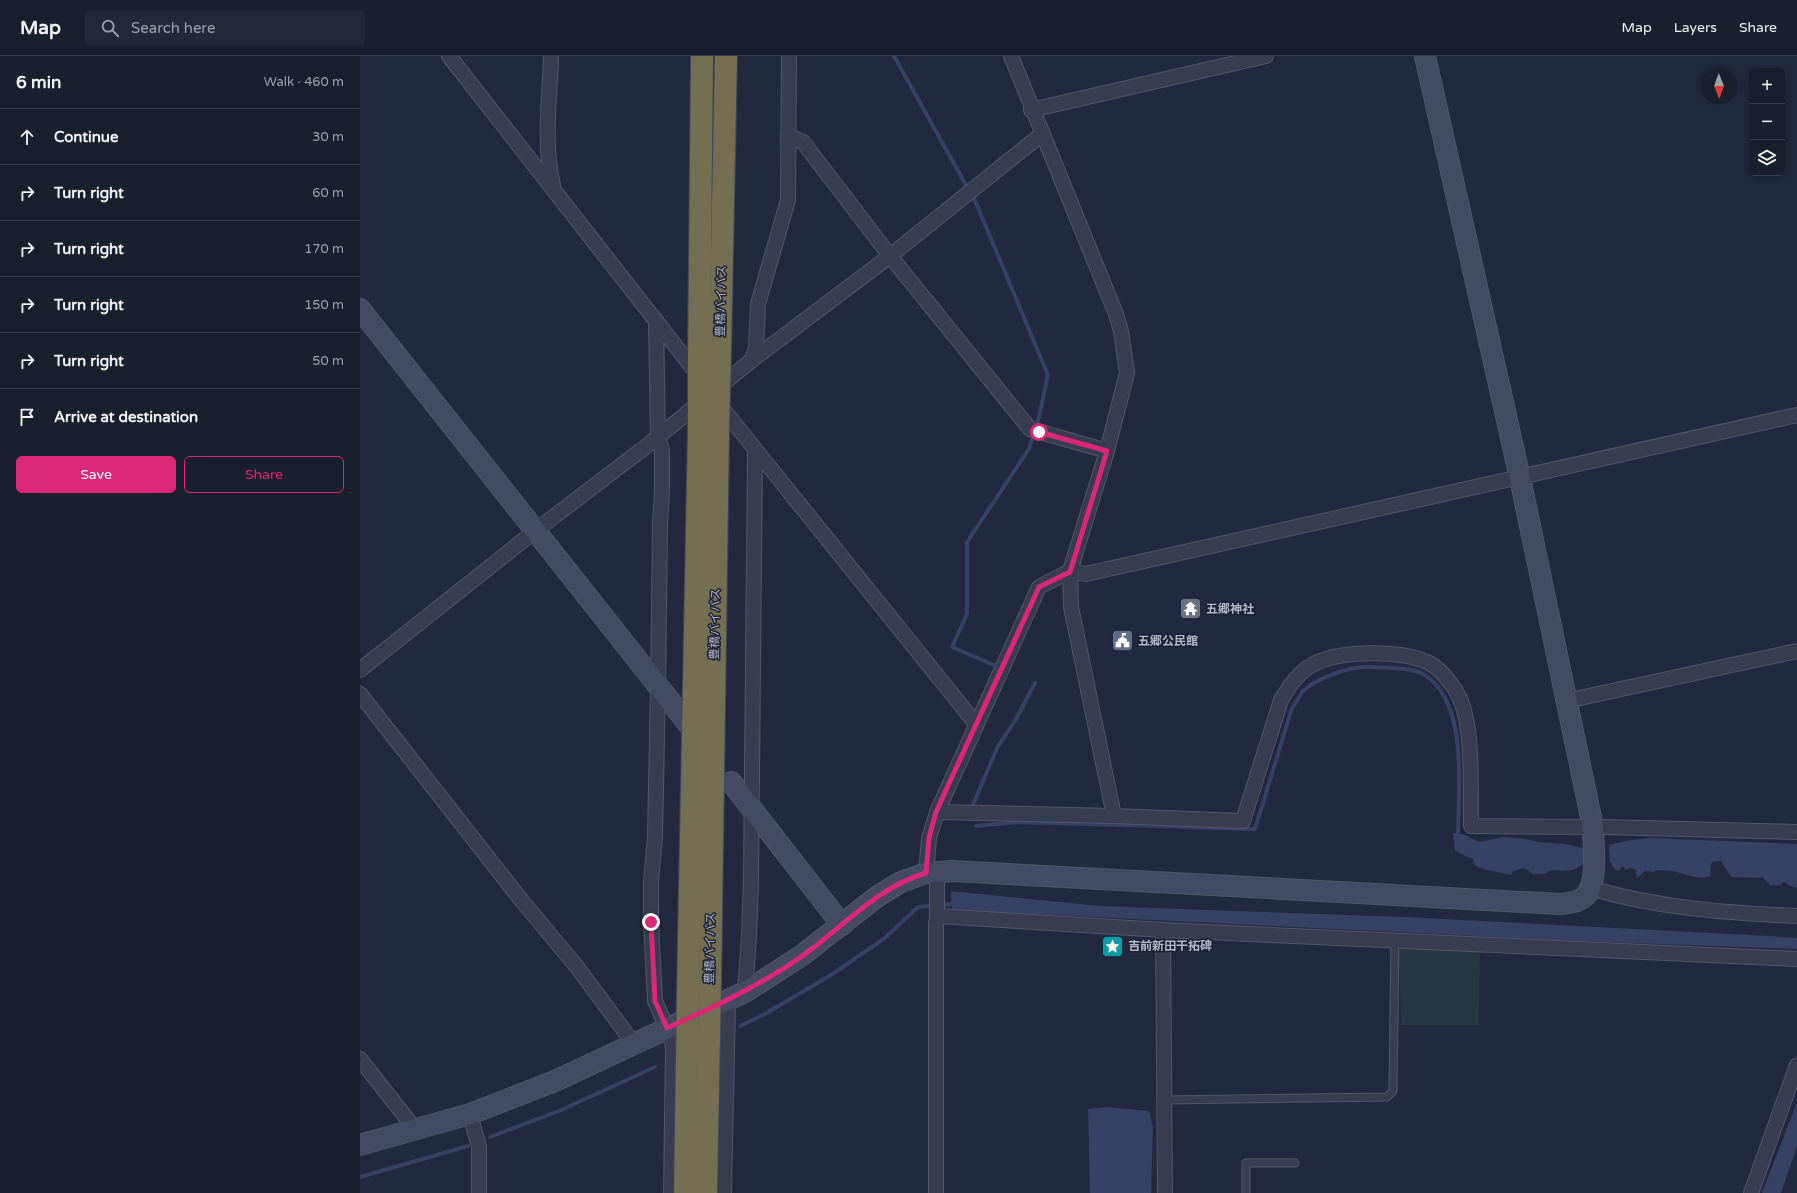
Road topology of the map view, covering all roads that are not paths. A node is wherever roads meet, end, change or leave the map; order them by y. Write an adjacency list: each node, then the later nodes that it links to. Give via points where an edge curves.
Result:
1 (449, 56): 12 (street)
2 (551, 56): 12 (street, via 549,162)
3 (702, 56): 16 (highway, 豊橋バイパス)
4 (726, 56): 16 (highway, 豊橋バイパス)
5 (789, 56): 11 (street)
6 (1011, 56): 9 (street)
7 (1266, 56): 9 (street)
8 (1425, 56): 24 (street)
9 (1031, 110): 10 (street)
10 (1042, 134): 13 (street); 23 (street, via 1116,314 1120,331 1126,373)
11 (788, 136): 13 (street, via 802,142); 17 (street, via 788,200 758,304 756,348)
12 (554, 189): 15 (street)
13 (890, 256): 17 (street); 23 (street, via 1034,431)
14 (360, 309): 25 (street)
15 (656, 320): 18 (street); 21 (street)
16 (709, 356): 20 (highway, 豊橋バイパス, bridge)
17 (752, 360): 18 (street)
18 (711, 393): 21 (street); 22 (street)
19 (1797, 415): 24 (street)
20 (709, 430): 60 (highway, 豊橋バイパス, bridge, via 688,989); 61 (highway, 豊橋バイパス, bridge, via 710,988)
21 (658, 437): 25 (street); 29 (street, via 662,450)
22 (755, 450): 32 (street); 35 (street)
23 (1107, 451): 26 (street)
24 (1520, 478): 26 (street, via 1086,574); 31 (street)
25 (535, 531): 28 (street); 29 (street)
26 (1070, 572): 32 (street, via 1039,587); 37 (street, via 1071,607)
27 (1797, 651): 31 (street)
28 (360, 670)
29 (658, 688): 33 (street); 49 (street, via 651,922 655,1001)
30 (360, 694): 50 (street, via 577,967)
31 (1566, 701): 38 (street)
32 (976, 724): 36 (street)
33 (688, 725)
34 (731, 782): 35 (street)
35 (751, 809): 44 (street); 48 (street, via 749,937)
36 (936, 812): 37 (street); 40 (street, via 929,838)
37 (1114, 816): 38 (street, via 1243,821 1281,700 1289,686 1315,663 1346,656 1388,653 1431,663 1450,681 1460,700 1466,718 1468,739 1471,826)
38 (1592, 827): 39 (street); 41 (street)
39 (1797, 832)
40 (932, 872): 41 (street, via 1560,904 1575,902 1584,897); 42 (street, via 937,896); 44 (street, via 901,882 878,896)
41 (1592, 879): 43 (street, via 1614,896 1720,912)
42 (937, 914): 45 (street); 63 (street)
43 (1797, 916)
44 (842, 925): 48 (street, via 801,956)
45 (1163, 930): 46 (street); 53 (street)
46 (1395, 940): 47 (street); 53 (lane, via 1393,1091 1387,1097)
47 (1797, 958)
48 (736, 996): 49 (street); 62 (street)
49 (667, 1028): 50 (street); 59 (street, via 673,1046)
50 (634, 1044): 54 (street, via 555,1082)
51 (360, 1059): 55 (street)
52 (1797, 1065): 66 (street)
53 (1164, 1100): 64 (street)
54 (470, 1114): 55 (street); 58 (street, via 479,1146)
55 (415, 1129): 56 (street)
56 (360, 1145)
57 (1295, 1163): 65 (lane, via 1246,1163)
58 (479, 1193)
59 (671, 1193)
60 (685, 1193)
61 (706, 1193)
62 (724, 1193)
63 (936, 1193)
64 (1165, 1193)
65 (1246, 1193)
66 (1751, 1193)

